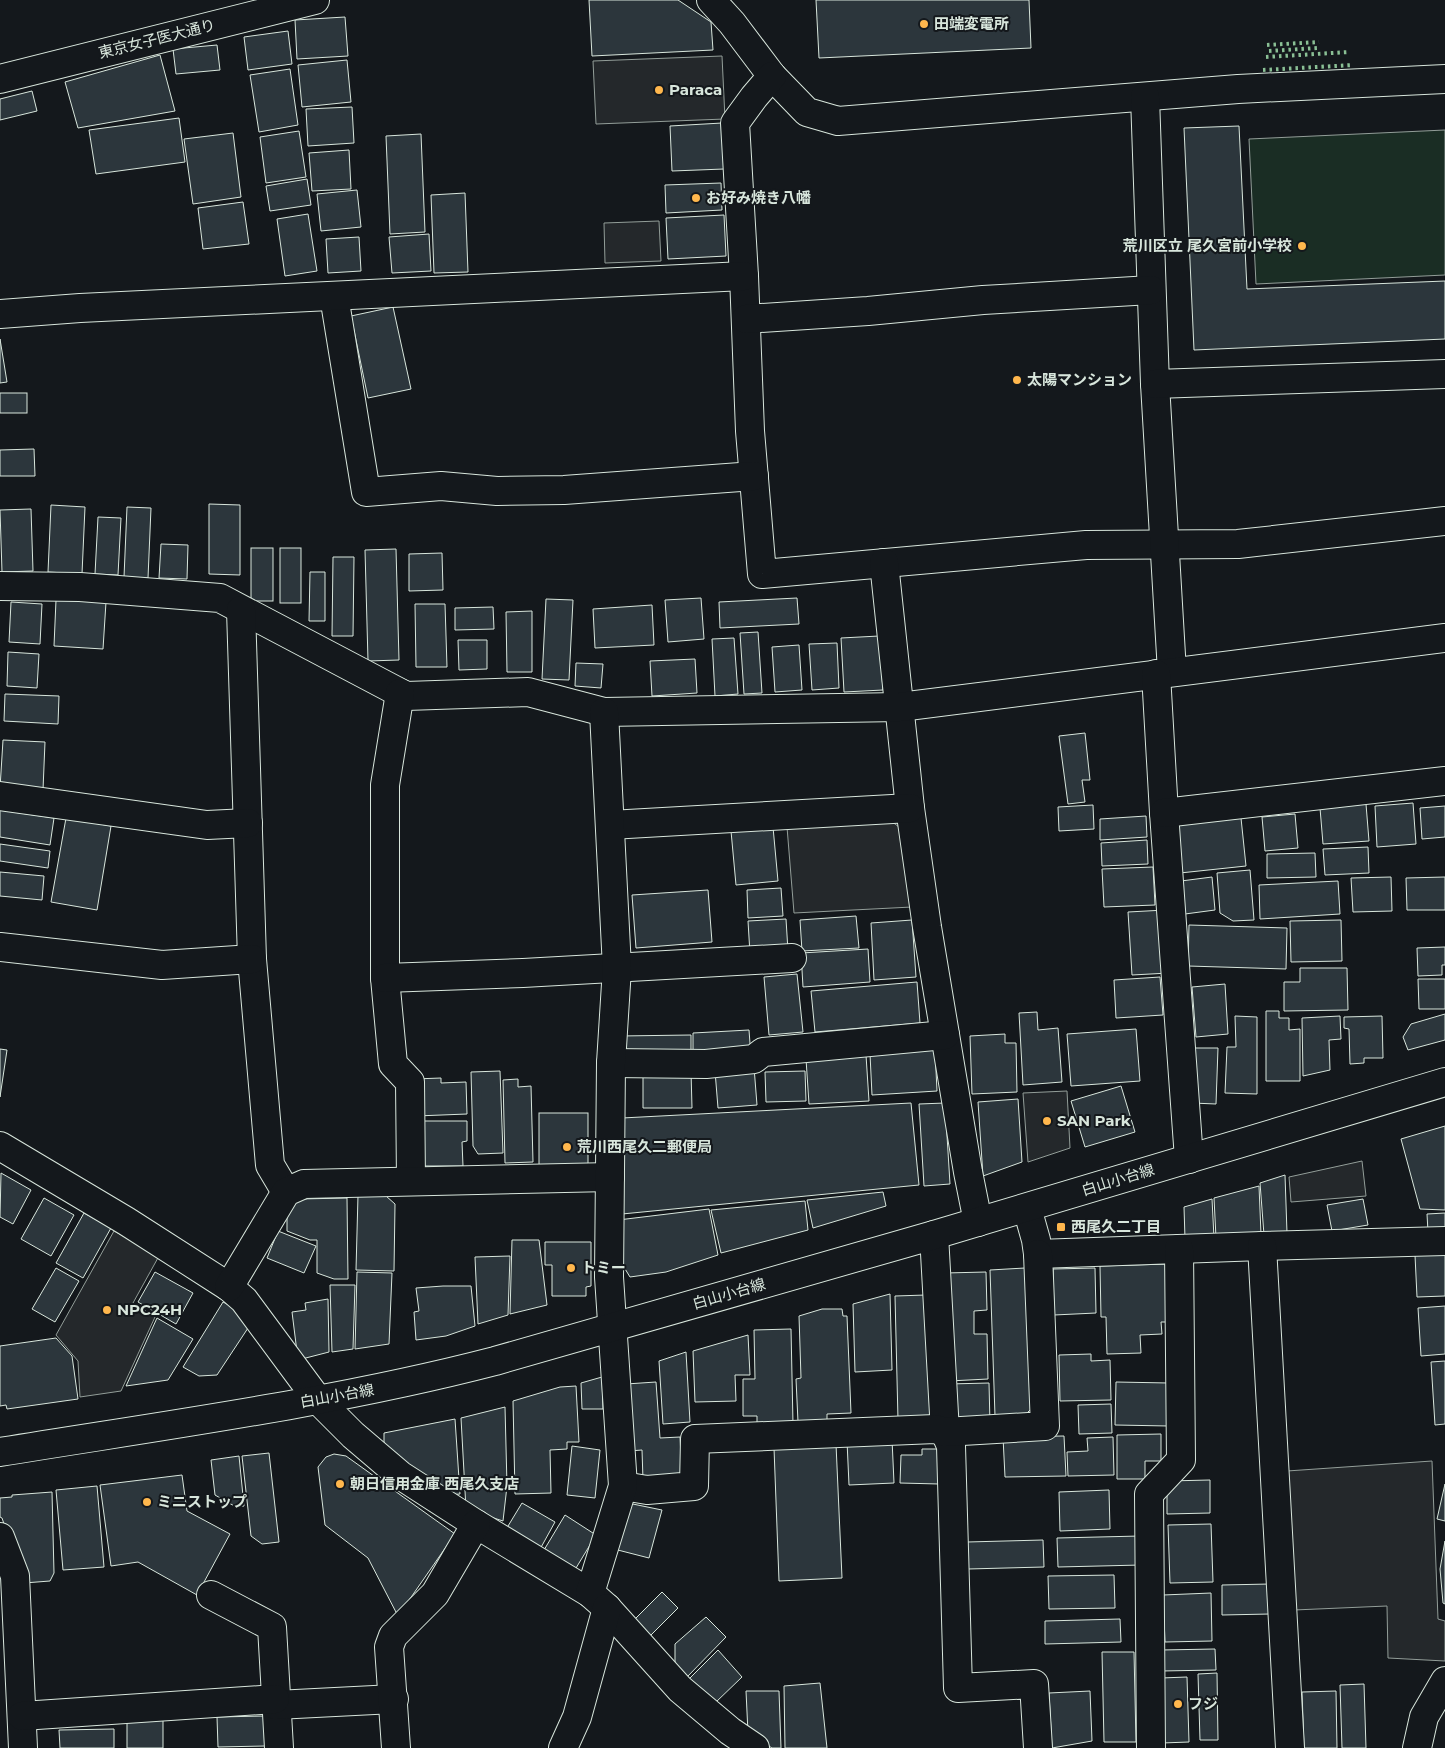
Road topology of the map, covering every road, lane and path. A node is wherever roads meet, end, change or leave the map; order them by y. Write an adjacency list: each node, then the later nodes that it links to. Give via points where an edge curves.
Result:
1 (315, 0): 4 (street, 東京女子医大通り)
2 (710, 0): 3 (street, via 732,22)
3 (772, 76): 6 (street, via 807,112 838,121); 7 (street, via 735,123)
4 (0, 79)
5 (1445, 79): 6 (street)
6 (1145, 97): 8 (street)
7 (744, 276): 9 (street); 11 (street)
8 (1151, 290): 11 (street); 13 (street)
9 (334, 296): 10 (street); 14 (street, via 366,492 441,486 497,491 564,490)
10 (0, 314)
11 (746, 319): 14 (street)
12 (1445, 374): 13 (street)
13 (1155, 384): 16 (street)
14 (754, 476): 17 (street, via 762,574)
15 (1445, 521): 16 (street, via 1238,544)
16 (1165, 544): 17 (street, via 1086,545); 21 (street)
17 (884, 563): 23 (street)
18 (0, 586): 19 (street, via 80,587 220,598)
19 (241, 610): 22 (street); 29 (street)
20 (1445, 638): 21 (street)
21 (1164, 673): 23 (street); 28 (street)
22 (400, 693): 24 (street, via 406,696 528,692); 35 (street, via 385,785)
23 (900, 707): 24 (street); 27 (street)
24 (604, 712): 30 (street)
25 (1445, 781): 28 (street)
26 (0, 796): 29 (street, via 207,825)
27 (910, 808): 30 (street); 36 (street)
28 (1164, 813): 40 (street)
29 (248, 823): 33 (street)
30 (610, 826): 34 (street)
31 (0, 947): 33 (street, via 162,965)
32 (792, 958): 34 (street)
33 (252, 959): 43 (street, via 270,1164)
34 (616, 968): 35 (street); 37 (street)
35 (385, 978): 42 (street, via 393,1064 410,1082)
36 (945, 1036): 37 (street, via 763,1052 754,1059 706,1064); 45 (street)
37 (611, 1063): 41 (street)
38 (1445, 1082): 40 (street, 白山小台線)
39 (0, 1146): 51 (street)
40 (1189, 1158): 44 (street, 白山小台線)
41 (610, 1177): 42 (street); 52 (street)
42 (411, 1181): 43 (street, via 304,1184)
43 (286, 1192): 51 (street)
44 (1027, 1208): 45 (street, 白山小台線); 50 (street)
45 (978, 1222): 46 (street, 白山小台線)
46 (934, 1236): 52 (street, 白山小台線); 54 (street)
47 (1445, 1241): 48 (street)
48 (1262, 1246): 49 (street); 72 (street)
49 (1179, 1249): 50 (street); 71 (street, via 1181,1460 1149,1494)
50 (1038, 1254): 54 (street, via 1045,1426)
51 (229, 1287): 53 (street, via 244,1300)
52 (611, 1327): 53 (street, 白山小台線, via 428,1379); 56 (street)
53 (318, 1400): 55 (street, 白山小台線); 57 (street, via 400,1475)
54 (945, 1432): 56 (street, via 935,1429 695,1439 694,1486 647,1490); 70 (street, via 951,1446 958,1688 1034,1684)
55 (0, 1452)
56 (622, 1486): 60 (street)
57 (476, 1524): 60 (street); 62 (street, via 435,1594 393,1636 389,1647)
58 (0, 1538): 64 (street, via 15,1576)
59 (210, 1595): 63 (street, via 272,1627)
60 (599, 1600): 68 (street, via 577,1718); 69 (street, via 680,1689)
61 (1445, 1681): 73 (street, via 1424,1718)
62 (394, 1699): 63 (street); 67 (street)
63 (276, 1702): 64 (street); 66 (street)
64 (15, 1719): 65 (street)
65 (23, 1748)
66 (279, 1748)
67 (396, 1748)
68 (563, 1748)
69 (755, 1748)
70 (1038, 1748)
71 (1151, 1748)
72 (1290, 1748)
73 (1418, 1748)

